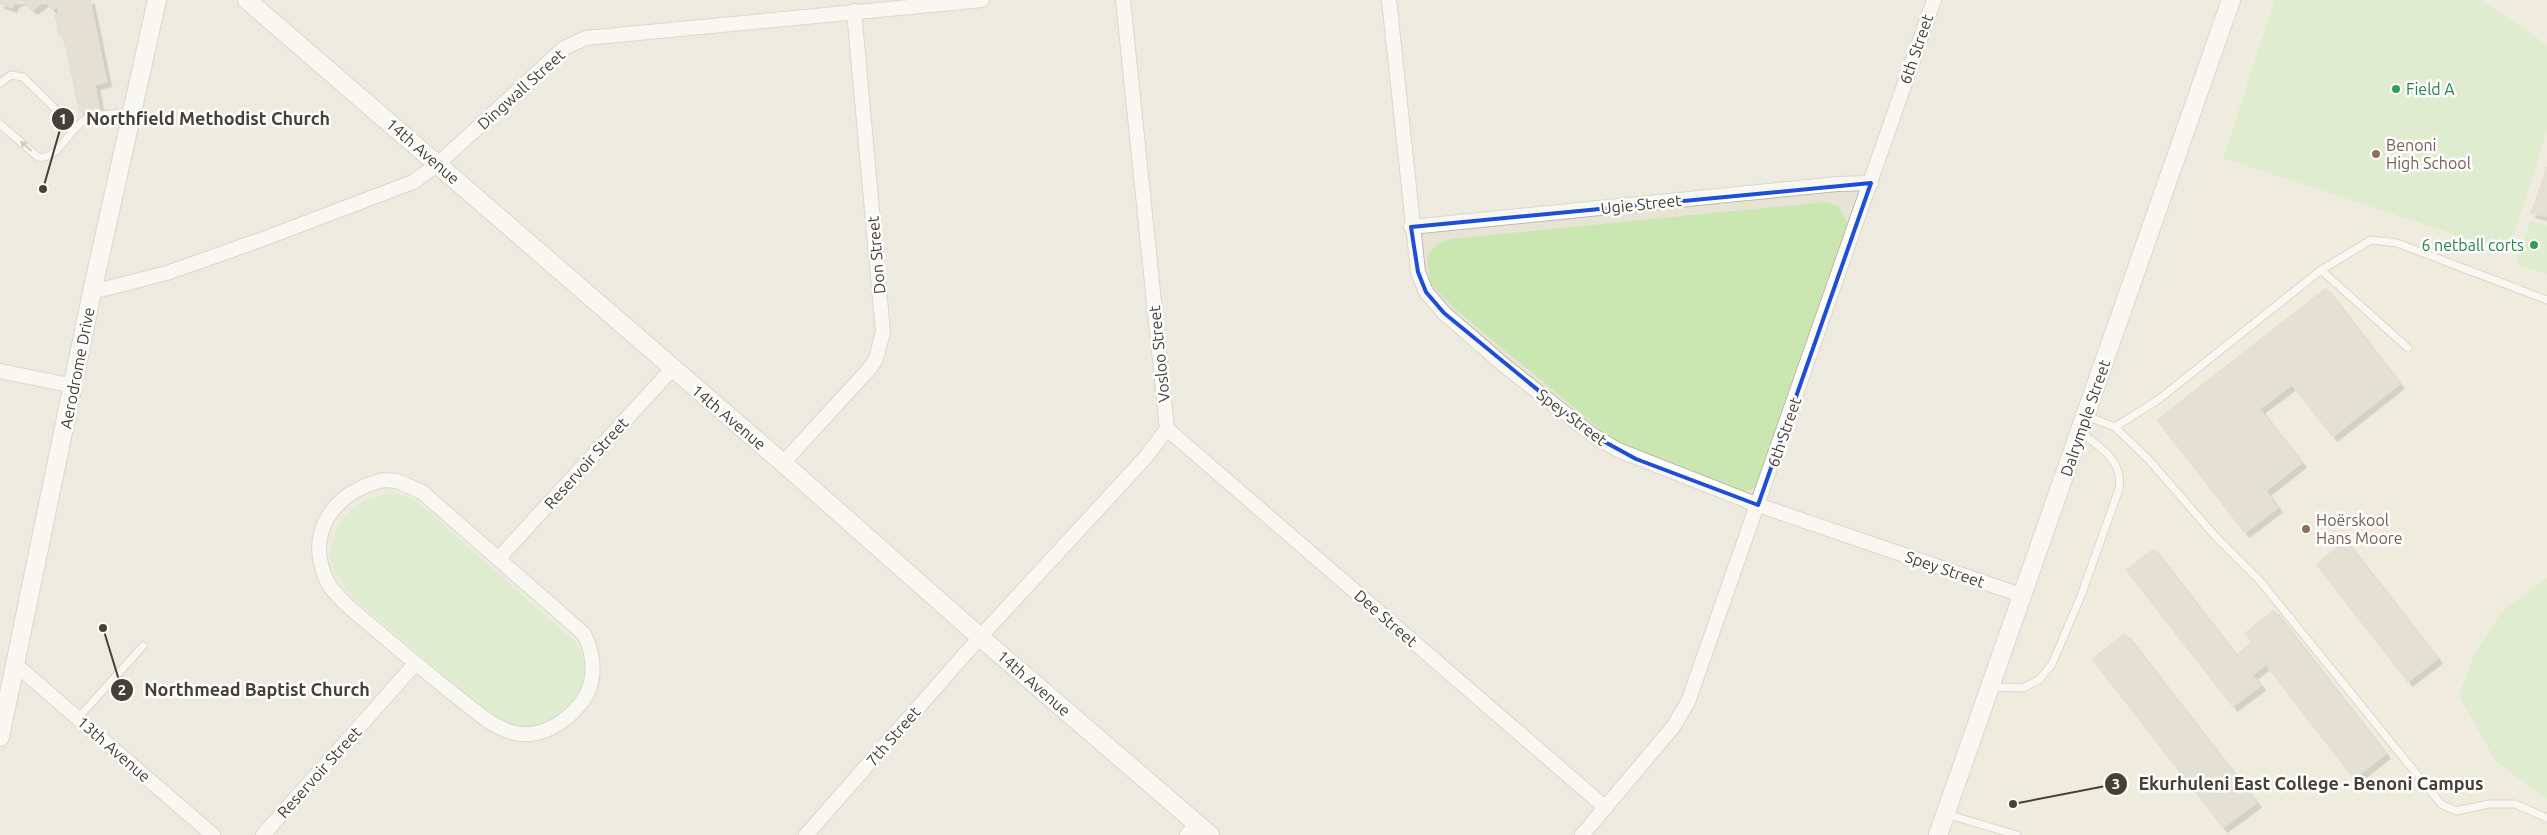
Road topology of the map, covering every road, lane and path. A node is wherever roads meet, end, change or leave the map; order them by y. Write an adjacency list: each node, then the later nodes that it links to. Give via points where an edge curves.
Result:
1 (157, 0): 10 (street, Aerodrome Drive)
2 (247, 0): 13 (street, 14th Avenue)
3 (982, 0): 8 (street, Dingwall Street)
4 (1123, 0): 25 (street, Vosloo Street)
5 (1389, 0): 15 (street, Spey Street)
6 (1934, 0): 14 (street, 6th Street)
7 (2231, 0): 23 (street, Dalrymple Street)
8 (854, 11): 13 (street, Dingwall Street, via 586,38 564,48); 26 (street, Don Street, via 883,332 876,359 870,368)
9 (0, 83): 12 (lane, via 11,74 23,77)
10 (132, 113): 12 (lane, via 93,117); 17 (street, Aerodrome Drive)
11 (1, 126): 12 (lane, one-way to 11, via 53,153 43,158)
12 (75, 128)
13 (438, 164): 17 (street, Dingwall Street, via 399,188 263,240 167,273); 20 (street, 14th Avenue)
14 (1871, 183): 15 (street, Ugie Street); 27 (street, 6th Street)
15 (1411, 226): 27 (street, Spey Street, via 1418,272 1426,292 1444,313 1505,366 1610,445)
16 (2321, 270): 18 (lane, via 2366,242 2388,241); 19 (lane); 24 (lane, via 2158,400)
17 (92, 292): 22 (street, Aerodrome Drive)
18 (2547, 300)
19 (2408, 348)
20 (672, 369): 26 (street, 14th Avenue); 28 (street, Reservoir Street)
21 (0, 372): 22 (street)
22 (74, 386): 32 (street, Aerodrome Drive)
23 (2083, 424): 24 (lane); 29 (street, Dalrymple Street); 34 (lane, via 2113,461 2120,480 2119,489 2081,596 2052,664 2039,680 2023,688)
24 (2115, 427): 39 (lane, via 2260,581 2441,804 2456,811 2490,804 2515,804)
25 (1167, 429): 30 (street, via 1145,458); 37 (street, Dee Street)
26 (784, 463): 30 (street, 14th Avenue)
27 (1758, 505): 29 (street, Spey Street); 37 (street, 6th Street, via 1688,702 1672,727)
28 (500, 558): 33 (street, via 584,634 593,670 582,702 550,729 518,734 487,720); 33 (street, via 422,492 409,485 384,480 371,483 359,487 338,502 326,521 319,547 320,561 329,585 349,607)
29 (2024, 596): 34 (street, Dalrymple Street)
30 (980, 637): 40 (street, 14th Avenue); 43 (street, 7th Street)
31 (143, 646): 35 (lane)
32 (15, 664): 35 (street, 13th Avenue); 36 (street, Aerodrome Drive)
33 (415, 664): 42 (street, Reservoir Street)
34 (1991, 686): 38 (street, Dalrymple Street)
35 (78, 718): 41 (street, 13th Avenue)
36 (0, 737)
37 (1606, 808): 45 (street, 6th Street)
38 (1945, 814): 46 (street, Dalrymple Street); 47 (lane)
39 (2547, 818)
40 (1192, 829): 44 (street, 14th Avenue)
41 (213, 835)
42 (263, 835)
43 (806, 835)
44 (1210, 835)
45 (1582, 835)
46 (1938, 835)
47 (2017, 835)

